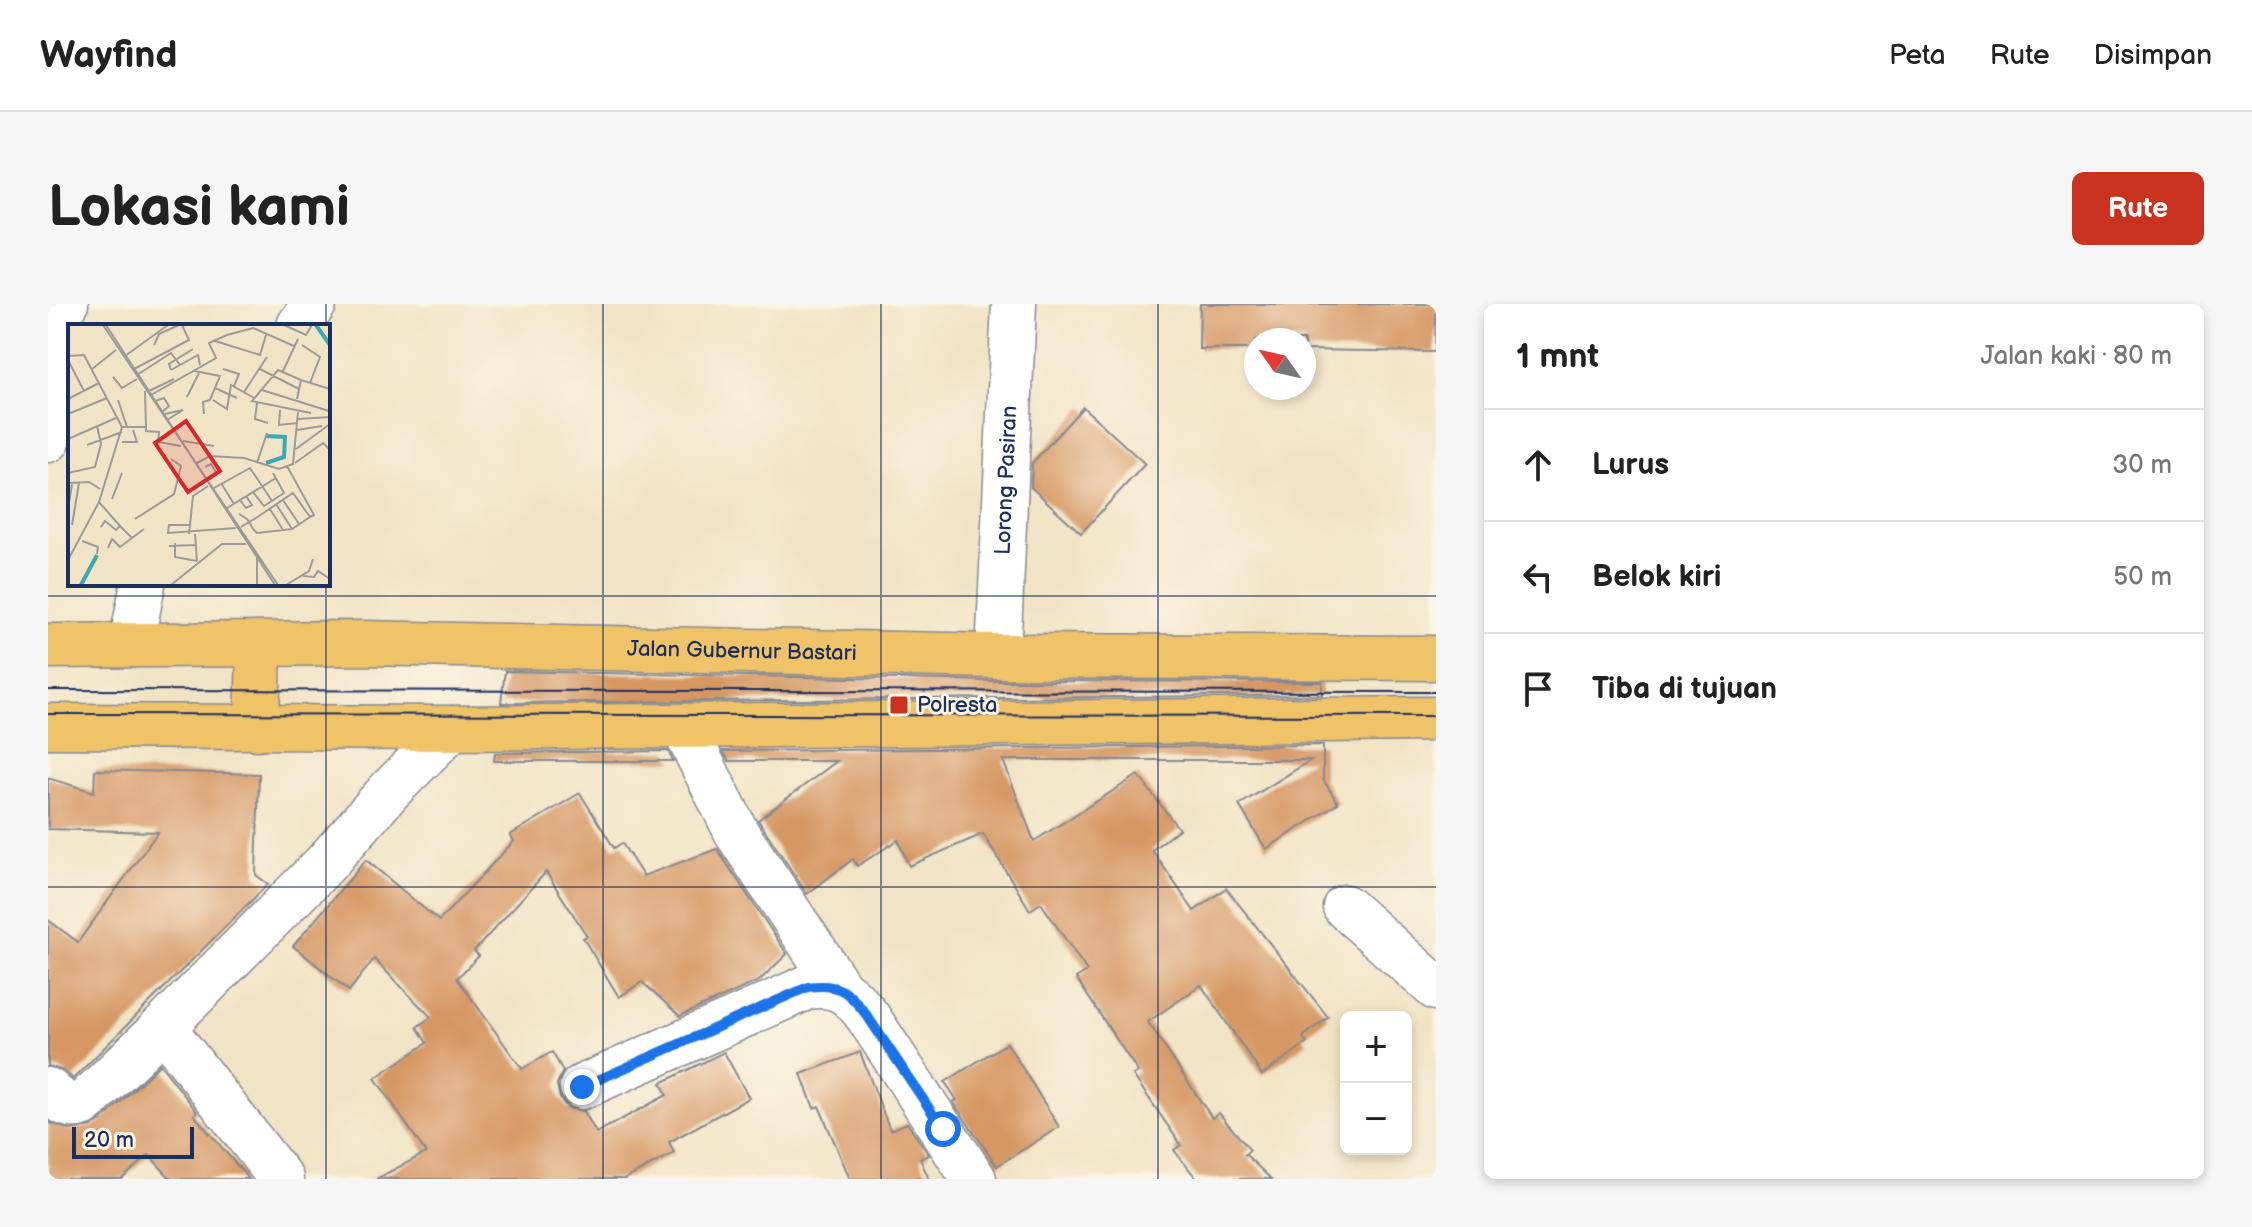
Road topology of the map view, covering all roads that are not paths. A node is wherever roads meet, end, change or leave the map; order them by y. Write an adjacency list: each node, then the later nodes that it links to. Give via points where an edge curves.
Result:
1 (66, 304): 5 (street)
2 (314, 304): 4 (street)
3 (1014, 304): 12 (street, Lorong Pasiran)
4 (300, 324)
5 (48, 339)
6 (48, 355): 7 (street, via 57,390)
7 (48, 440)
8 (143, 586): 9 (street)
9 (131, 645): 10 (highway, Jalan Gubernur Bastari); 11 (highway, Jalan Gubernur Bastari)
10 (259, 645): 12 (highway, Jalan Gubernur Bastari); 17 (highway)
11 (48, 646)
12 (998, 656): 13 (highway, Jalan Gubernur Bastari)
13 (1436, 658)
14 (1436, 719): 16 (highway)
15 (48, 726): 17 (highway)
16 (683, 726): 18 (highway); 20 (street, via 738,835)
17 (257, 728): 18 (highway)
18 (452, 728): 22 (street)
19 (1345, 907): 21 (street)
20 (839, 987): 23 (street, via 808,987); 26 (street, via 868,1017)
21 (1436, 988)
22 (163, 1027): 24 (street, via 84,1103 66,1105); 25 (street)
23 (582, 1087)
24 (48, 1090)
25 (281, 1179)
26 (974, 1179)

